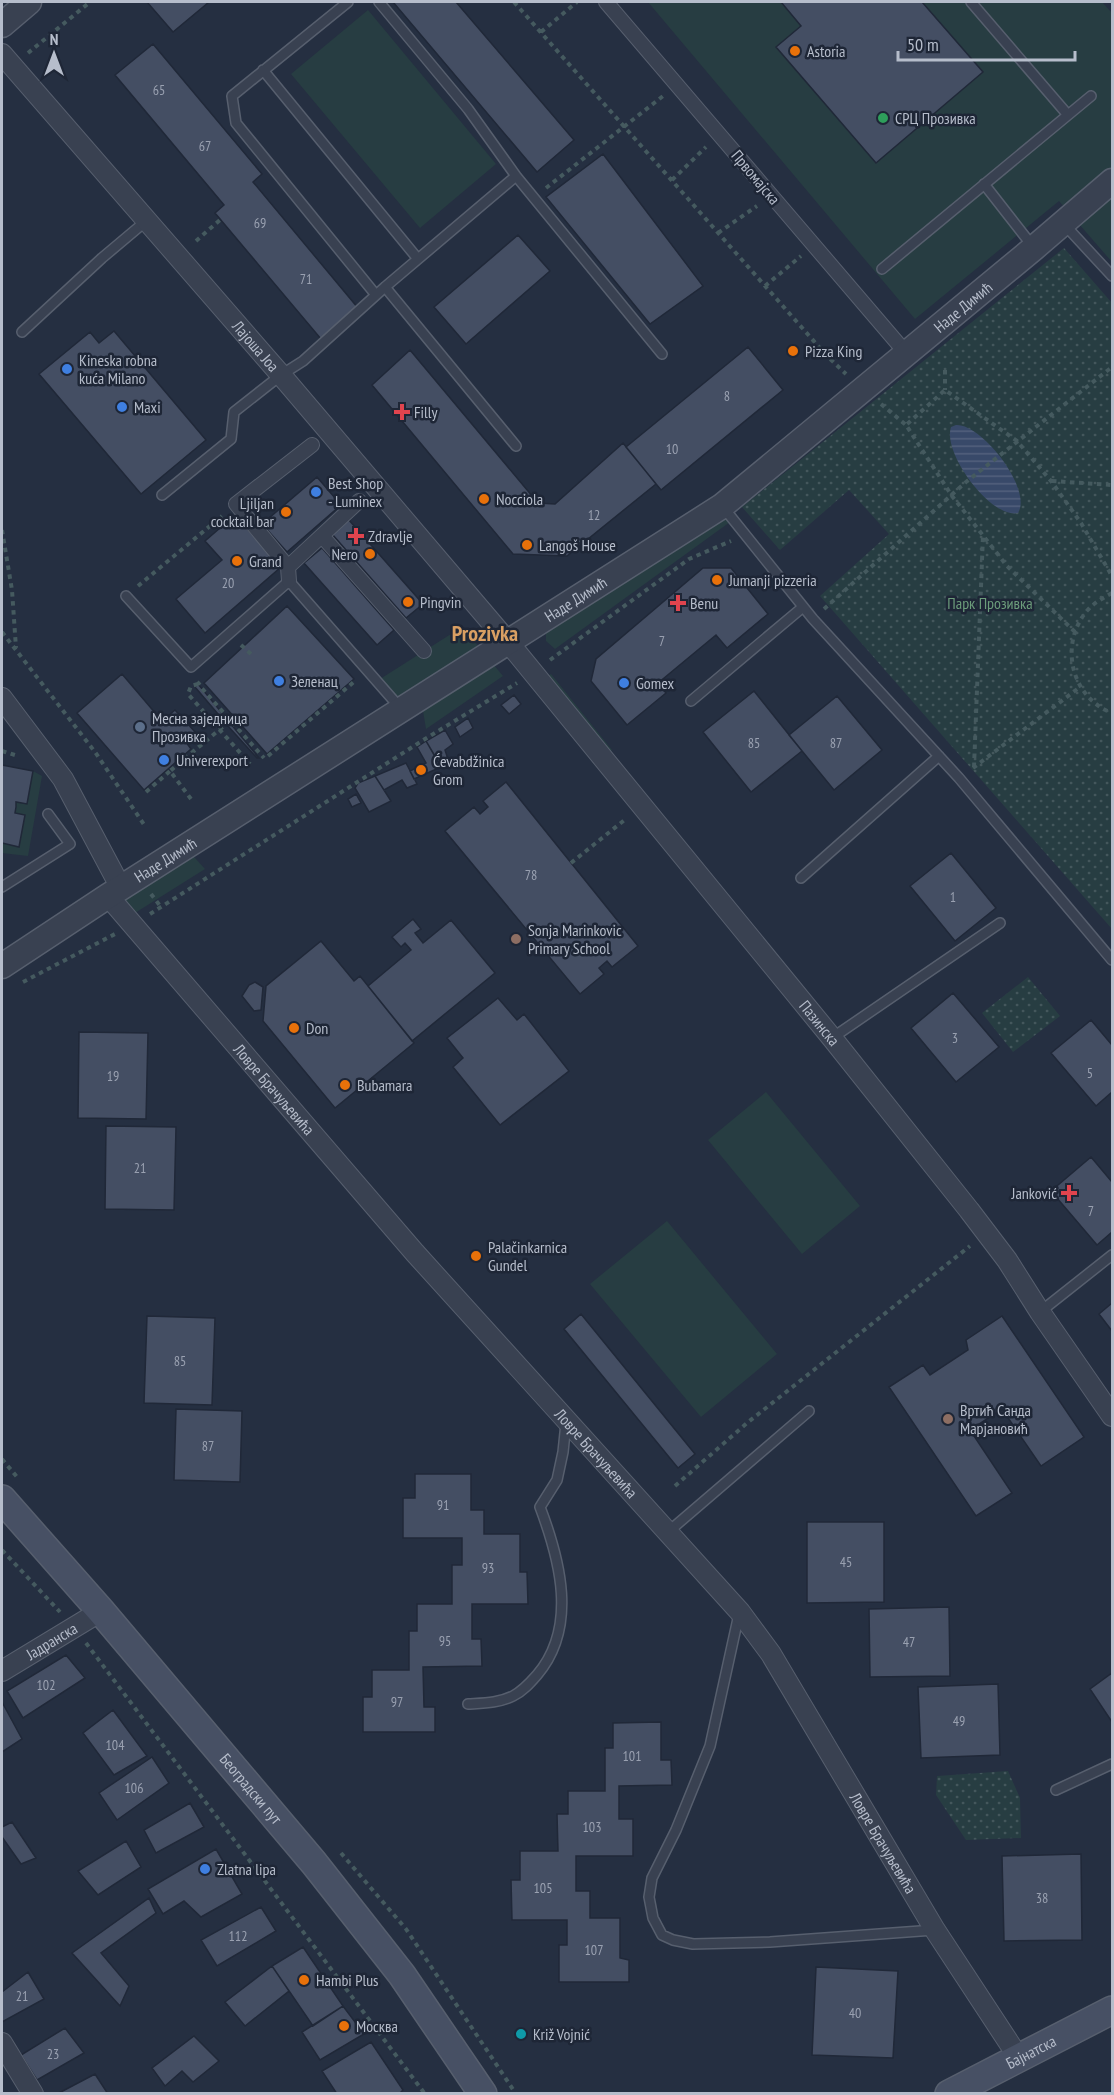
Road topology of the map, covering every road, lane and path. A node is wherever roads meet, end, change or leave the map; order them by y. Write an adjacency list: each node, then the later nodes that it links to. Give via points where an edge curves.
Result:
1 (29, 2): 9 (street)
2 (90, 2): 11 (path)
3 (348, 2): 12 (lane)
4 (379, 2): 18 (lane, via 468,109)
5 (514, 2): 10 (path)
6 (577, 2): 10 (path)
7 (606, 2): 13 (street, Првомајска)
8 (971, 2): 15 (lane)
9 (2, 25)
10 (541, 32): 16 (path)
11 (7, 60): 25 (street, Лајоша Јоа)
12 (263, 70): 31 (lane); 36 (lane, via 232,96 236,123)
13 (677, 84): 16 (path); 17 (street, Првомајска)
14 (1091, 96): 15 (lane)
15 (1068, 115): 21 (lane)
16 (624, 125): 19 (path); 23 (path)
17 (719, 134): 19 (path); 22 (street, Првомајска)
18 (516, 176): 23 (lane); 31 (lane)
19 (672, 180): 27 (path)
20 (1113, 181): 26 (street, Наде Димић)
21 (984, 184): 30 (lane); 32 (lane)
22 (772, 196): 27 (path); 29 (street, Првомајска)
23 (534, 198): 39 (lane)
24 (221, 219): 28 (path)
25 (146, 221): 37 (lane); 42 (street, Лајоша Јоа)
26 (1063, 223): 30 (street, Наде Димић); 33 (lane)
27 (718, 233): 34 (path)
28 (196, 241)
29 (814, 245): 34 (path); 38 (street, Првомајска)
30 (1034, 248): 38 (street, Наде Димић)
31 (418, 259): 35 (lane)
32 (882, 269)
33 (1113, 276)
34 (765, 286): 43 (path, via 827,356)
35 (385, 287): 36 (lane); 48 (lane)
36 (376, 295): 42 (lane, via 303,361)
37 (22, 332)
38 (906, 353): 43 (street, Наде Димић)
39 (662, 354)
40 (1113, 367): 46 (path)
41 (945, 370): 44 (path)
42 (281, 375): 51 (lane, via 234,412 231,439); 69 (street, Лајоша Јоа)
43 (863, 389): 45 (path); 55 (street, Наде Димић)
44 (945, 390): 45 (path); 46 (path)
45 (906, 424): 52 (path)
46 (1017, 441): 49 (path); 52 (path)
47 (312, 445): 54 (street)
48 (516, 446)
49 (1051, 481): 50 (path); 61 (path)
50 (1113, 485)
51 (162, 495)
52 (952, 496): 58 (path); 65 (path)
53 (359, 501): 59 (street)
54 (236, 504): 60 (street); 63 (path)
55 (722, 506): 57 (lane); 69 (street, Наде Димић)
56 (2, 530): 71 (path)
57 (745, 535): 64 (lane); 75 (path, via 689,559)
58 (982, 535): 67 (path, via 1007,566); 88 (path)
59 (322, 536): 60 (street); 72 (street)
60 (289, 574): 63 (lane, via 190,667); 82 (lane)
61 (1113, 576)
62 (1113, 593): 67 (path, via 1084,614)
63 (126, 596)
64 (803, 607): 65 (lane); 81 (lane)
65 (813, 619): 86 (lane)
66 (2, 632): 71 (path)
67 (1075, 632): 79 (path, via 1071,660)
68 (249, 638): 70 (path)
69 (508, 642): 75 (street, Пазинска); 82 (street, Наде Димић)
70 (241, 645): 73 (path); 74 (path)
71 (16, 648): 95 (path)
72 (424, 651)
73 (232, 652)
74 (252, 655)
75 (532, 672): 93 (street, Пазинска); 101 (path)
76 (207, 676): 77 (path)
77 (198, 684): 84 (path); 85 (path, via 191,686 188,694)
78 (361, 684): 84 (path, via 357,679 266,757)
79 (1080, 687): 83 (path, via 1093,702); 88 (path)
80 (2, 698): 99 (street, Ловре Брачуљевића, via 63,779)
81 (691, 701)
82 (402, 710): 99 (street, Наде Димић)
83 (1113, 713)
84 (231, 720): 85 (path)
85 (219, 730): 87 (path); 89 (path)
86 (939, 756): 90 (lane); 97 (lane)
87 (249, 764)
88 (974, 766): 90 (path)
89 (170, 771): 91 (path); 92 (path)
90 (958, 778): 102 (lane)
91 (146, 792)
92 (190, 799)
93 (641, 807): 96 (path); 104 (street, Пазинска)
94 (48, 814): 98 (lane, via 70,844)
95 (145, 826)
96 (571, 863)
97 (801, 878)
98 (2, 888)
99 (114, 892): 101 (street, Ловре Брачуљевића); 103 (street, Наде Димић)
100 (1000, 923): 104 (lane)
101 (132, 925): 103 (path, via 26,981); 110 (street, Ловре Брачуљевића, via 415,1253)
102 (1113, 960)
103 (10, 974)
104 (832, 1038): 107 (street, Пазинска, via 975,1218)
105 (973, 1244): 113 (path, via 747,1423)
106 (1113, 1255): 107 (lane)
107 (1040, 1312): 109 (street, Пазинска)
108 (809, 1411): 115 (lane)
109 (1113, 1416)
110 (566, 1419): 115 (street, Ловре Брачуљевића); 121 (lane, via 557,1480 540,1508 554,1544 559,1571 559,1638 527,1687 497,1702)
111 (2, 1460): 112 (path)
112 (17, 1477)
113 (675, 1486)
114 (3, 1504): 117 (main road, Београдски пут)
115 (668, 1532): 118 (street, Ловре Брачуљевића)
116 (2, 1550): 119 (path)
117 (101, 1611): 119 (street, Јадранска); 130 (main road, Београдски пут, via 314,1863 402,1975)
118 (740, 1612): 124 (street, Ловре Брачуљевића, via 771,1654); 124 (lane, via 710,1746 652,1878 649,1897 653,1918 662,1935 693,1944)
119 (74, 1627): 120 (street, Јадранска); 129 (path)
120 (2, 1671)
121 (468, 1704)
122 (1113, 1764): 123 (lane)
123 (1056, 1790)
124 (935, 1930): 127 (street, Ловре Брачуљевића)
125 (1113, 2010): 127 (main road, Бајнатска)
126 (2, 2043): 128 (street)
127 (1019, 2058): 131 (main road, Бајнатска)
128 (33, 2094)
129 (425, 2094)
130 (483, 2094)
131 (949, 2094)

